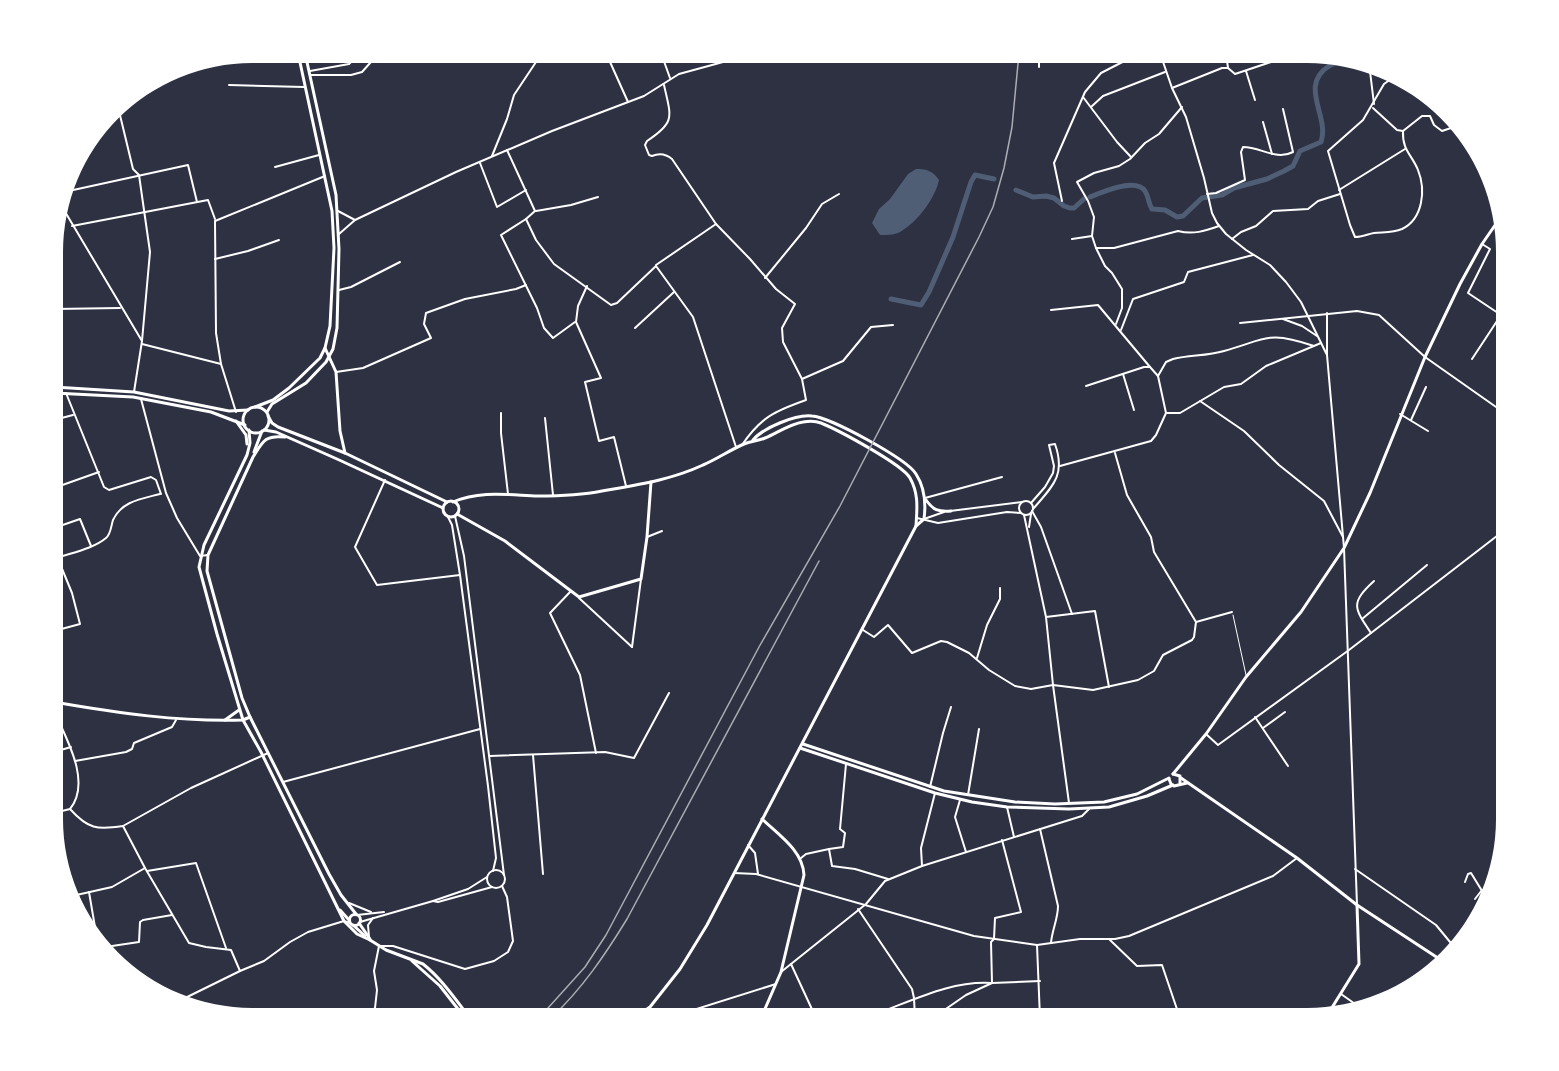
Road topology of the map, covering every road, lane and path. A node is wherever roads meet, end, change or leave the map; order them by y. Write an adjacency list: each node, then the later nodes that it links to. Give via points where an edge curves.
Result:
1 (301, 63): 24 (main road)
2 (308, 63): 18 (main road)
3 (350, 63): 18 (street)
4 (370, 63): 18 (street, via 362,72 351,75)
5 (535, 63): 42 (street, via 514,95)
6 (610, 63): 28 (street)
7 (665, 63): 20 (street)
8 (719, 63): 20 (street)
9 (1039, 63): 14 (street)
10 (1120, 63): 26 (street, via 1101,73)
11 (1163, 63): 17 (street)
12 (1227, 63): 15 (street)
13 (1269, 63): 16 (street)
14 (1039, 67)
15 (1228, 68): 16 (street, via 1235,74); 25 (street)
16 (1246, 71): 27 (street)
17 (1165, 72): 25 (street); 30 (street, via 1103,96)
18 (310, 73): 58 (main road)
19 (1370, 74): 29 (street)
20 (670, 78): 22 (street)
21 (1388, 81): 29 (street)
22 (664, 84): 28 (street); 65 (street, via 667,126 645,145 652,156 668,155 672,159)
23 (229, 85): 24 (street)
24 (306, 87): 41 (main road)
25 (1172, 88): 31 (street)
26 (1083, 97): 30 (street); 55 (street, via 1054,163)
27 (1255, 100)
28 (628, 102): 39 (street)
29 (1374, 104): 32 (street)
30 (1091, 107): 43 (street)
31 (1182, 107): 43 (street, via 1160,134); 52 (street)
32 (1372, 108): 37 (street); 50 (street, via 1328,151)
33 (1283, 109): 40 (street, via 1293,152)
34 (120, 117): 46 (street, via 133,169)
35 (1263, 122): 40 (street)
36 (1450, 128): 37 (street, via 1442,131 1430,116 1422,116)
37 (1403, 131): 38 (street)
38 (1406, 149): 50 (street); 53 (street, via 1419,170 1422,198 1408,225 1400,230 1355,237)
39 (507, 150): 42 (street); 49 (street)
40 (1272, 154): 52 (street, via 1243,147 1245,180)
41 (319, 155): 45 (street); 47 (main road)
42 (492, 156): 44 (street)
43 (1131, 157): 70 (street, via 1119,166 1077,182 1094,217)
44 (479, 162): 49 (street, via 497,207); 64 (street)
45 (275, 167)
46 (139, 176): 48 (street); 56 (street, via 188,165); 60 (street)
47 (324, 176): 57 (main road); 63 (street)
48 (73, 190)
49 (526, 190): 59 (street)
50 (1339, 190): 53 (street)
51 (838, 194): 80 (street, via 822,204)
52 (1207, 194): 67 (street)
53 (1340, 194): 72 (street, via 1308,209 1273,211)
54 (598, 197): 59 (street)
55 (1062, 201)
56 (197, 202): 60 (street); 63 (street, via 208,200)
57 (332, 211): 58 (main road); 103 (main road, via 332,300)
58 (338, 211): 64 (street); 69 (main road)
59 (535, 211): 62 (street)
60 (146, 212): 66 (street); 100 (street, via 150,252)
61 (67, 216): 66 (street)
62 (526, 219): 81 (street, via 501,235); 82 (street, via 554,264)
63 (215, 220): 77 (street)
64 (355, 220): 69 (street)
65 (716, 224): 79 (street); 80 (street)
66 (72, 226): 85 (street)
67 (1219, 226): 72 (street); 75 (street, via 1198,233 1178,231 1114,248)
68 (1494, 227): 74 (main road)
69 (339, 234): 83 (main road)
70 (1092, 236): 71 (street); 75 (street)
71 (1072, 239)
72 (1232, 239): 76 (street)
73 (279, 240): 77 (street)
74 (1482, 244): 88 (street, via 1490,249 1468,293); 106 (main road)
75 (1096, 248): 95 (street, via 1122,289 1122,308)
76 (1253, 255): 90 (street, via 1270,265 1286,282); 98 (street, via 1188,272 1184,282 1133,299)
77 (216, 259): 108 (street, via 216,333)
78 (400, 262): 83 (street)
79 (656, 266): 82 (street, via 615,304 607,303); 84 (street)
80 (765, 278): 113 (street, via 795,304 782,328 783,342)
81 (526, 285): 92 (street, via 544,328 553,338); 110 (street, via 426,313 424,324 431,338 363,368)
82 (587, 286): 92 (street)
83 (339, 290): 105 (main road, via 337,328)
84 (674, 292): 97 (street); 142 (street, via 693,317)
85 (122, 308): 86 (street); 100 (street)
86 (63, 309)
87 (1051, 310): 95 (street, via 1098,305)
88 (1496, 312)
89 (1327, 313): 90 (street); 104 (street); 106 (street, via 1357,311 1379,315)
90 (1307, 314): 91 (street); 99 (street)
91 (1280, 318): 94 (street); 99 (street)
92 (576, 322): 153 (street, via 601,378 585,382 599,441 614,437)
93 (1496, 322): 107 (street)
94 (1240, 323)
95 (1116, 324): 98 (street)
96 (893, 325): 113 (street, via 871,327 843,361)
97 (635, 328)
98 (1121, 330): 109 (street)
99 (1317, 336): 101 (street)
100 (142, 343): 108 (street); 117 (street)
101 (1321, 343): 102 (street); 104 (street)
102 (1314, 346): 112 (street, via 1287,337 1257,339 1222,352 1173,359 1166,362); 120 (street)
103 (325, 348): 105 (main road); 121 (main road, via 298,380 277,397)
104 (1327, 355): 176 (street)
105 (329, 357): 110 (main road); 128 (main road, via 306,383 272,404)
106 (1425, 357): 122 (street); 129 (main road)
107 (1472, 358)
108 (221, 364): 125 (street)
109 (1150, 367): 111 (street); 112 (street)
110 (336, 372): 144 (main road)
111 (1123, 374): 114 (street); 124 (street)
112 (1158, 376): 127 (street)
113 (802, 379): 141 (street, via 806,400 761,421)
114 (1086, 386)
115 (1426, 387): 133 (street)
116 (63, 388): 117 (main road)
117 (134, 392): 125 (main road)
118 (66, 393): 119 (main road); 130 (street)
119 (141, 399): 134 (main road, via 211,412); 154 (street)
120 (1200, 401): 127 (street, via 1180,413); 176 (street, via 1244,431 1324,501)
121 (255, 407): 123 (main road); 128 (main road)
122 (1496, 407)
123 (248, 410): 125 (main road); 135 (main road)
124 (1134, 410)
125 (236, 411)
126 (501, 413): 156 (street)
127 (1166, 413): 143 (street, via 1154,439)
128 (268, 414): 137 (main road); 144 (main road, via 278,427)
129 (1400, 414): 133 (street); 179 (main road)
130 (73, 415): 131 (street); 148 (street)
131 (63, 418)
132 (545, 418): 157 (street)
133 (1411, 420): 138 (street)
134 (236, 421): 135 (main road); 145 (main road, via 246,435)
135 (244, 425): 136 (main road)
136 (249, 430): 137 (main road); 145 (main road)
137 (263, 430): 139 (main road); 146 (main road)
138 (1428, 431)
139 (285, 437): 146 (main road, via 266,439); 150 (main road)
140 (752, 441): 141 (main road); 158 (main road, via 759,433 797,417 829,420 909,466 916,473); 169 (main road, via 796,423 819,422 899,466 908,475 918,502)
141 (742, 445): 142 (main road)
142 (736, 447): 151 (main road, via 693,470)
143 (1114, 452): 147 (street); 195 (street, via 1127,495 1151,537 1154,552)
144 (345, 453): 159 (main road)
145 (247, 455): 182 (main road)
146 (253, 457): 180 (main road)
147 (1060, 466): 162 (street, via 1055,444 1049,445 1053,473); 165 (street, via 1055,481)
148 (99, 472): 152 (street); 155 (street, via 106,489 151,477)
149 (1002, 477): 158 (street)
150 (385, 480): 163 (main road); 185 (street, via 355,547 377,585)
151 (651, 482): 153 (main road); 175 (main road)
152 (63, 485)
153 (626, 486): 157 (main road)
154 (166, 493): 155 (street); 182 (street)
155 (161, 494): 178 (street, via 122,506 110,534)
156 (508, 494): 157 (main road); 160 (main road, via 469,495)
157 (553, 495)
158 (925, 498): 164 (main road, via 934,510); 170 (main road)
159 (447, 502): 160 (main road); 163 (main road)
160 (453, 502): 167 (main road, via 458,506)
161 (1022, 502): 162 (street); 164 (street); 166 (street)
162 (1031, 503): 165 (street)
163 (443, 508): 168 (main road)
164 (951, 511): 170 (street)
165 (1032, 511): 166 (street); 174 (street); 192 (street)
166 (1022, 514): 170 (street, via 1007,512 938,523); 174 (street)
167 (456, 515): 168 (main road); 189 (main road, via 505,541); 228 (street)
168 (448, 517): 185 (street)
169 (917, 518): 170 (street); 172 (main road)
170 (924, 519): 172 (main road)
171 (63, 525): 178 (street, via 80,519)
172 (916, 526): 197 (main road)
173 (662, 531): 175 (street)
174 (1029, 532): 193 (street)
175 (647, 537): 186 (main road)
176 (1343, 537): 179 (street)
177 (1496, 537): 198 (street)
178 (91, 546): 181 (street)
179 (1344, 548): 199 (street); 201 (main road, via 1300,612)
180 (208, 555): 182 (street); 209 (main road, via 211,591)
181 (63, 556)
182 (200, 556): 207 (main road, via 202,578)
183 (1427, 566): 194 (street)
184 (63, 573): 196 (street, via 80,624)
185 (460, 575): 215 (street)
186 (641, 579): 190 (main road); 190 (street, via 632,647)
187 (1374, 581): 194 (street, via 1359,595)
188 (1000, 588): 200 (street, via 1000,599)
189 (571, 591): 190 (main road); 224 (street, via 550,613 580,675)
190 (579, 597)
191 (1232, 612): 195 (street); 201 (lane)
192 (1072, 614): 193 (street); 203 (street, via 1095,611)
193 (1046, 617): 202 (street)
194 (1362, 619): 198 (street)
195 (1196, 622): 203 (street, via 1192,640 1163,655 1154,671 1138,680)
196 (63, 629)
197 (863, 630): 200 (street, via 874,637 888,625 912,653 941,641); 219 (main road)
198 (1371, 633): 199 (street)
199 (1348, 650): 210 (street); 265 (street)
200 (977, 659): 202 (street, via 1015,686 1031,689)
201 (1246, 677): 218 (main road)
202 (1053, 685): 203 (street, via 1093,690); 247 (street)
203 (1108, 687)
204 (669, 693): 224 (street, via 634,758)
205 (63, 704): 211 (main road)
206 (951, 707): 242 (street)
207 (239, 710): 212 (main road); 213 (main road)
208 (1285, 712): 214 (street)
209 (250, 717): 212 (main road); 223 (main road)
210 (1255, 717): 214 (street); 218 (street, via 1217,745)
211 (176, 720): 213 (main road); 229 (street, via 172,727 140,739 126,752)
212 (243, 720): 213 (main road); 225 (main road)
213 (223, 721)
214 (1263, 728): 232 (street)
215 (480, 729): 227 (street); 238 (street)
216 (979, 729): 244 (street)
217 (63, 730): 220 (street)
218 (1206, 734): 230 (main road)
219 (802, 744): 221 (main road); 234 (main road)
220 (71, 747): 222 (street); 229 (street)
221 (800, 748): 231 (main road); 253 (main road)
222 (63, 749)
223 (268, 753): 225 (street); 238 (main road)
224 (596, 753): 226 (street)
225 (262, 754): 254 (street); 286 (main road)
226 (533, 755): 228 (street); 269 (street)
227 (483, 756): 228 (street); 266 (street, via 496,858)
228 (490, 756): 271 (street)
229 (75, 761): 249 (street, via 79,796)
230 (1183, 763): 233 (main road); 235 (main road)
231 (846, 764): 237 (main road); 259 (street, via 840,829 845,833 843,847)
232 (1288, 766)
233 (1173, 774): 235 (main road); 236 (main road)
234 (900, 776): 237 (main road); 242 (main road)
235 (1180, 776): 239 (main road); 240 (main road)
236 (1169, 778): 241 (main road); 247 (main road, via 1122,798)
237 (898, 781): 243 (main road)
238 (283, 782): 283 (main road)
239 (1180, 783): 240 (main road); 241 (main road)
240 (1189, 783): 262 (main road)
241 (1173, 785): 251 (main road, via 1120,804)
242 (930, 787): 244 (main road)
243 (935, 793): 245 (main road); 263 (street, via 921,848)
244 (968, 795): 246 (main road)
245 (960, 799): 248 (main road); 260 (street, via 955,817)
246 (1007, 801): 247 (main road); 248 (main road)
247 (1069, 803): 250 (main road)
248 (1007, 807): 250 (main road); 256 (street)
249 (70, 808): 252 (street); 254 (street, via 90,826)
250 (1069, 809): 251 (main road)
251 (1090, 809): 255 (street, via 1082,816)
252 (63, 810)
253 (762, 819): 258 (main road); 261 (main road)
254 (123, 826): 264 (street)
255 (1040, 828): 256 (street); 299 (street, via 1058,906)
256 (1014, 837): 257 (street)
257 (1002, 840): 260 (street); 295 (street, via 1021,912 995,918)
258 (748, 844): 268 (main road); 270 (street, via 755,853)
259 (829, 849): 261 (street); 273 (street, via 832,866)
260 (966, 852): 263 (street)
261 (801, 858): 277 (main road)
262 (1297, 858): 285 (main road); 296 (street, via 1273,876 1129,936)
263 (922, 866): 273 (street)
264 (145, 868): 267 (street); 279 (street, via 112,887)
265 (1355, 869): 285 (street); 298 (street, via 1436,925)
266 (493, 871): 271 (street); 272 (street)
267 (147, 872): 288 (street); 303 (street, via 196,863)
268 (734, 873): 270 (street); 316 (main road, via 680,969)
269 (543, 874)
270 (758, 874): 277 (street)
271 (504, 875): 275 (street)
272 (488, 877): 276 (street); 282 (street)
273 (888, 879): 284 (street)
274 (1465, 882): 278 (street, via 1471,873)
275 (502, 886): 276 (street); 302 (street, via 513,941 508,952 494,961 465,969 393,946)
276 (492, 887): 282 (street, via 438,903)
277 (802, 887): 284 (street); 307 (main road)
278 (1482, 890): 281 (street)
279 (89, 892): 280 (street); 294 (street)
280 (79, 894)
281 (1475, 899)
282 (433, 901): 290 (street)
283 (346, 902): 289 (main road); 290 (street)
284 (866, 904): 287 (street); 295 (street)
285 (1357, 905): 304 (main road); 311 (main road, via 1359,964)
286 (338, 908): 291 (main road); 292 (main road)
287 (858, 909): 305 (street); 313 (street, via 912,989)
288 (172, 915): 301 (street, via 143,920 139,942); 303 (street, via 189,943)
289 (356, 915): 290 (street); 292 (main road, via 352,915); 293 (main road)
290 (375, 915): 293 (street); 297 (street, via 368,925)
291 (344, 921): 292 (street); 297 (main road); 306 (street, via 308,932 264,961)
292 (351, 922): 293 (main road); 297 (main road)
293 (360, 922): 297 (main road)
294 (94, 923)
295 (994, 939): 300 (street); 309 (street)
296 (1109, 939): 299 (street); 326 (street, via 1137,966 1162,965)
297 (370, 940): 302 (main road)
298 (1450, 942)
299 (1051, 943): 300 (street)
300 (1037, 945): 308 (street)
301 (112, 946)
302 (379, 946): 317 (street, via 374,972); 318 (main road, via 411,960)
303 (226, 948): 306 (street, via 234,952)
304 (1436, 957)
305 (791, 964): 307 (street); 321 (street)
306 (240, 971): 312 (street)
307 (781, 972): 310 (main road)
308 (1040, 981): 309 (street); 325 (street)
309 (992, 983): 313 (street, via 976,982); 324 (street)
310 (776, 984): 319 (street); 320 (main road)
311 (1341, 994): 314 (street); 315 (main road)
312 (188, 997)
313 (914, 998): 322 (street); 323 (street)
314 (1353, 1002)
315 (1333, 1006)
316 (650, 1007)
317 (375, 1008)
318 (459, 1008)
319 (700, 1008)
320 (765, 1008)
321 (811, 1008)
322 (892, 1008)
323 (914, 1008)
324 (947, 1008)
325 (1040, 1008)
326 (1177, 1008)

